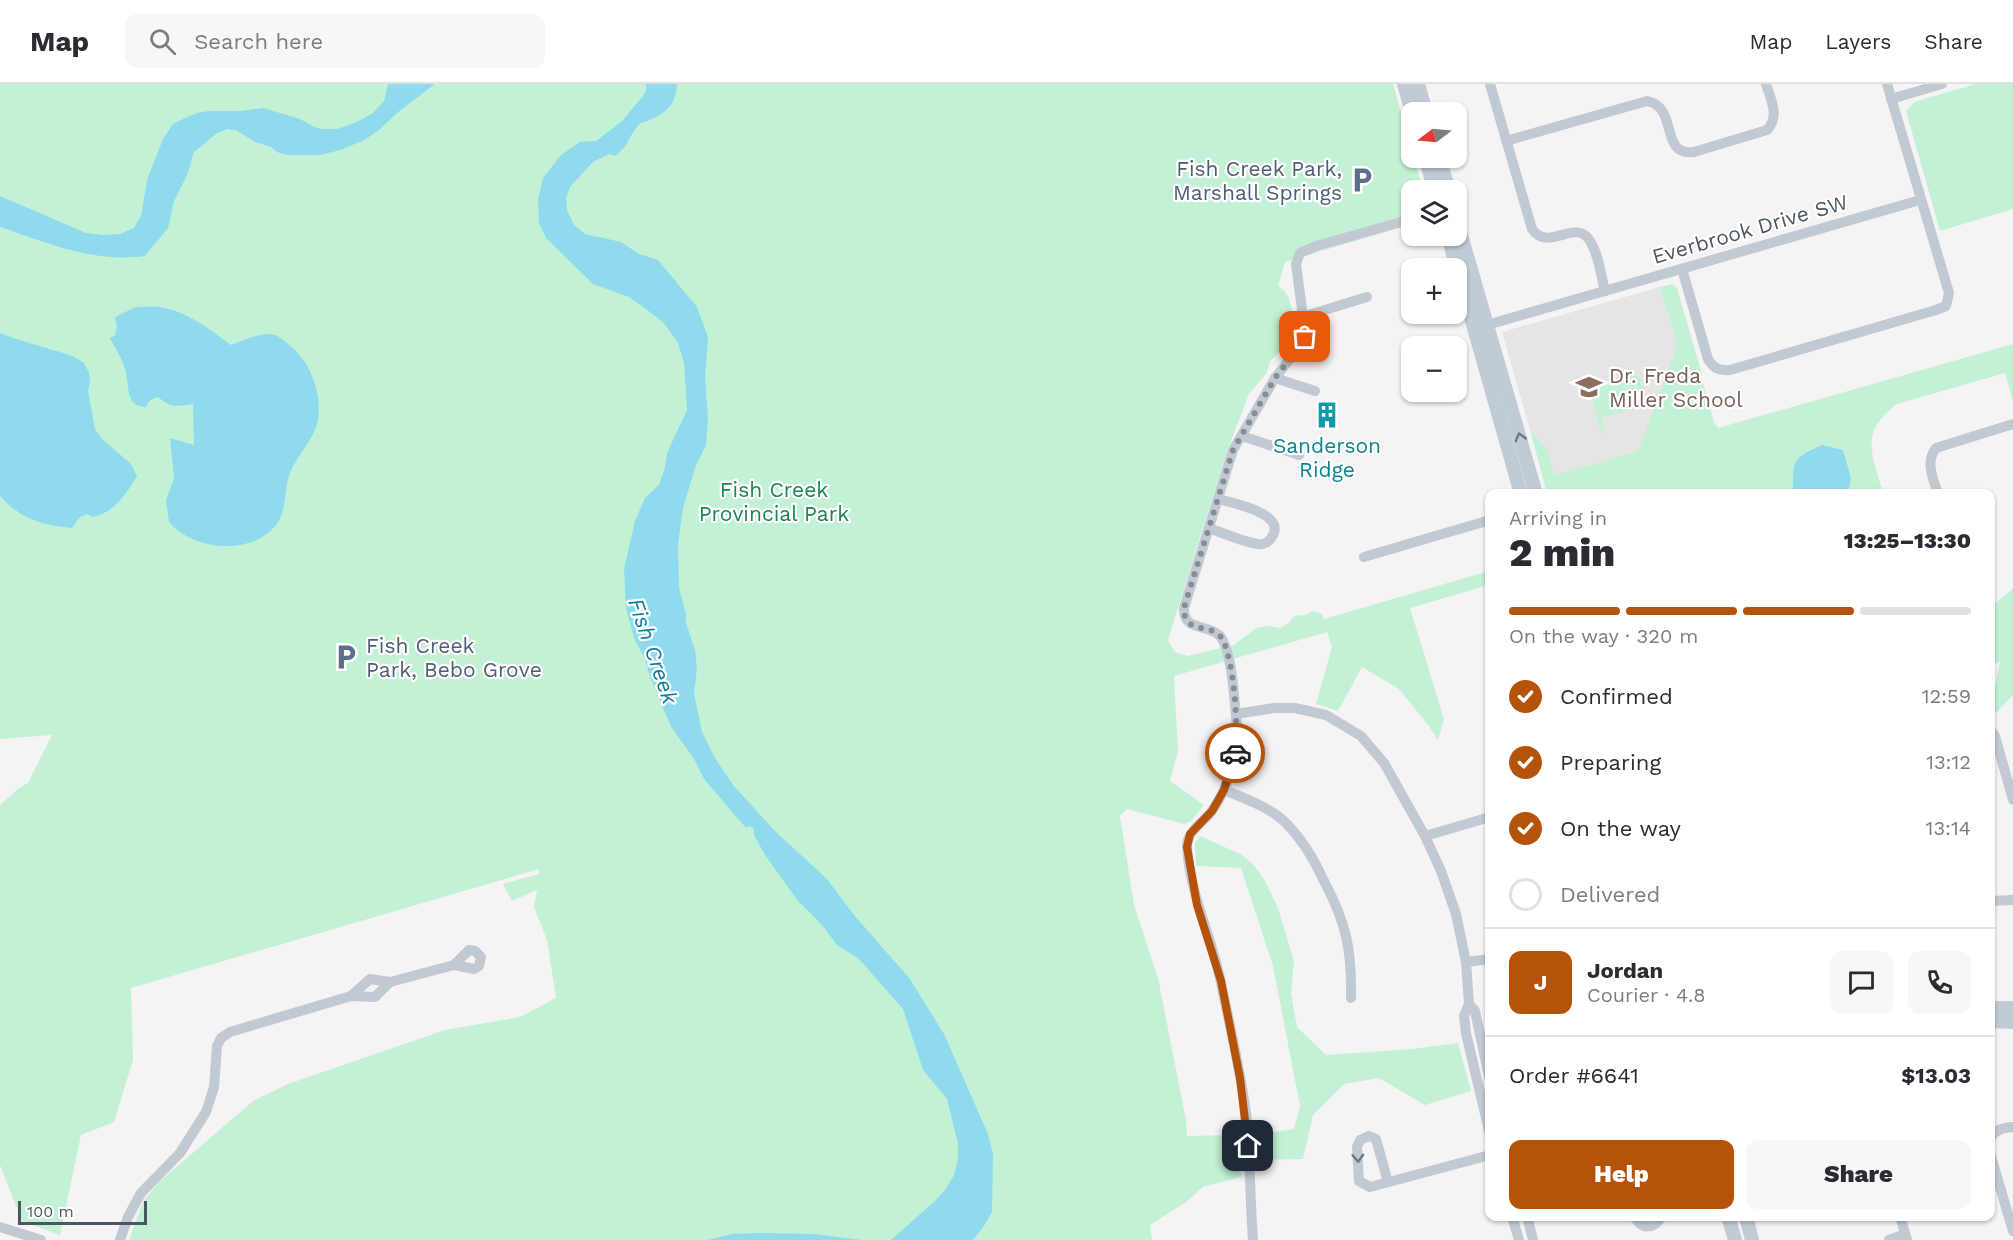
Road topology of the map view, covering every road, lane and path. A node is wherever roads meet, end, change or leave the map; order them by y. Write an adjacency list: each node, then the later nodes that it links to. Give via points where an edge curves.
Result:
1 (1404, 84): 8 (main road)
2 (1418, 84): 9 (main road)
3 (1490, 84): 10 (street)
4 (1766, 84): 10 (street, via 1775,117 1767,130 1694,153 1677,148 1661,108 1647,101)
5 (1887, 84): 7 (street)
6 (1942, 84): 7 (street)
7 (1891, 99): 11 (street)
8 (1409, 102)
9 (1423, 102)
10 (1506, 141): 16 (street, via 1532,229 1545,239 1572,233 1586,236 1592,244)
11 (1920, 200): 15 (street, Everbrook Drive SW); 15 (street, via 1949,293 1946,306 1810,347 1730,370 1716,369 1708,359)
12 (1401, 222): 18 (street, via 1300,253 1296,264)
13 (1452, 246): 19 (main road)
14 (1462, 246): 19 (main road)
15 (1682, 269): 16 (street, Everbrook Drive SW)
16 (1605, 291): 19 (street, Everbrook Drive SW)
17 (1367, 297): 18 (street)
18 (1302, 317): 20 (street, via 1304,341)
19 (1481, 327): 25 (main road); 26 (main road, one-way to 19)
20 (1275, 378): 21 (street); 23 (street)
21 (1315, 391)
22 (2013, 424): 27 (street, via 1936,448 1930,465)
23 (1242, 436): 24 (street); 28 (street, via 1233,450)
24 (1299, 455)
25 (1520, 489)
26 (1534, 489)
27 (1937, 489)
28 (1218, 499): 30 (street); 30 (street, via 1265,514 1272,519 1274,535 1266,543 1258,544)
29 (1485, 521): 31 (street)
30 (1209, 528): 32 (street, via 1184,612 1192,625 1221,638 1228,655)
31 (1364, 557)
32 (1236, 714): 34 (street, via 1236,747); 37 (street, via 1294,708 1326,715 1344,724 1370,744 1384,763)
33 (1995, 736): 35 (street)
34 (1224, 790): 45 (street, via 1283,820 1308,848 1344,923 1352,967); 74 (street, via 1212,811 1190,834 1187,847 1195,898 1221,981 1240,1078)
35 (2013, 800)
36 (1485, 818): 37 (street)
37 (1425, 836): 41 (street, via 1450,896)
38 (2013, 900): 39 (street)
39 (1995, 901)
40 (1485, 960): 41 (street)
41 (1466, 962): 46 (street)
42 (454, 965): 43 (street)
43 (390, 982): 44 (street, via 370,979); 44 (street, via 375,998)
44 (351, 996): 73 (street, via 221,1038 214,1088 206,1112 180,1153 141,1192)
45 (1351, 998)
46 (1469, 1004): 51 (street, via 1475,1011); 53 (street, via 1464,1016)
47 (1995, 1008): 48 (main road)
48 (2013, 1008)
49 (1995, 1021): 50 (main road)
50 (2013, 1022)
51 (1485, 1054)
52 (1485, 1067): 53 (street)
53 (1473, 1069): 55 (street)
54 (1485, 1081): 55 (street)
55 (1476, 1082): 56 (street)
56 (1485, 1117)
57 (2013, 1127): 58 (street)
58 (1995, 1132)
59 (1485, 1156): 61 (street)
60 (1995, 1170): 70 (street)
61 (1388, 1182): 61 (street, one-way to 61, via 1376,1139 1360,1140 1359,1181 1370,1187)
62 (1513, 1221): 75 (street)
63 (1528, 1221): 76 (street)
64 (1637, 1221): 65 (street, via 1647,1227)
65 (1659, 1221)
66 (1729, 1221): 77 (main road)
67 (1747, 1221): 78 (main road)
68 (1901, 1221): 71 (street)
69 (0, 1227): 72 (street)
70 (2013, 1231)
71 (1906, 1237): 79 (street)
72 (41, 1240)
73 (120, 1240)
74 (1253, 1240)
75 (1519, 1240)
76 (1533, 1240)
77 (1735, 1240)
78 (1752, 1240)
79 (1889, 1240)

